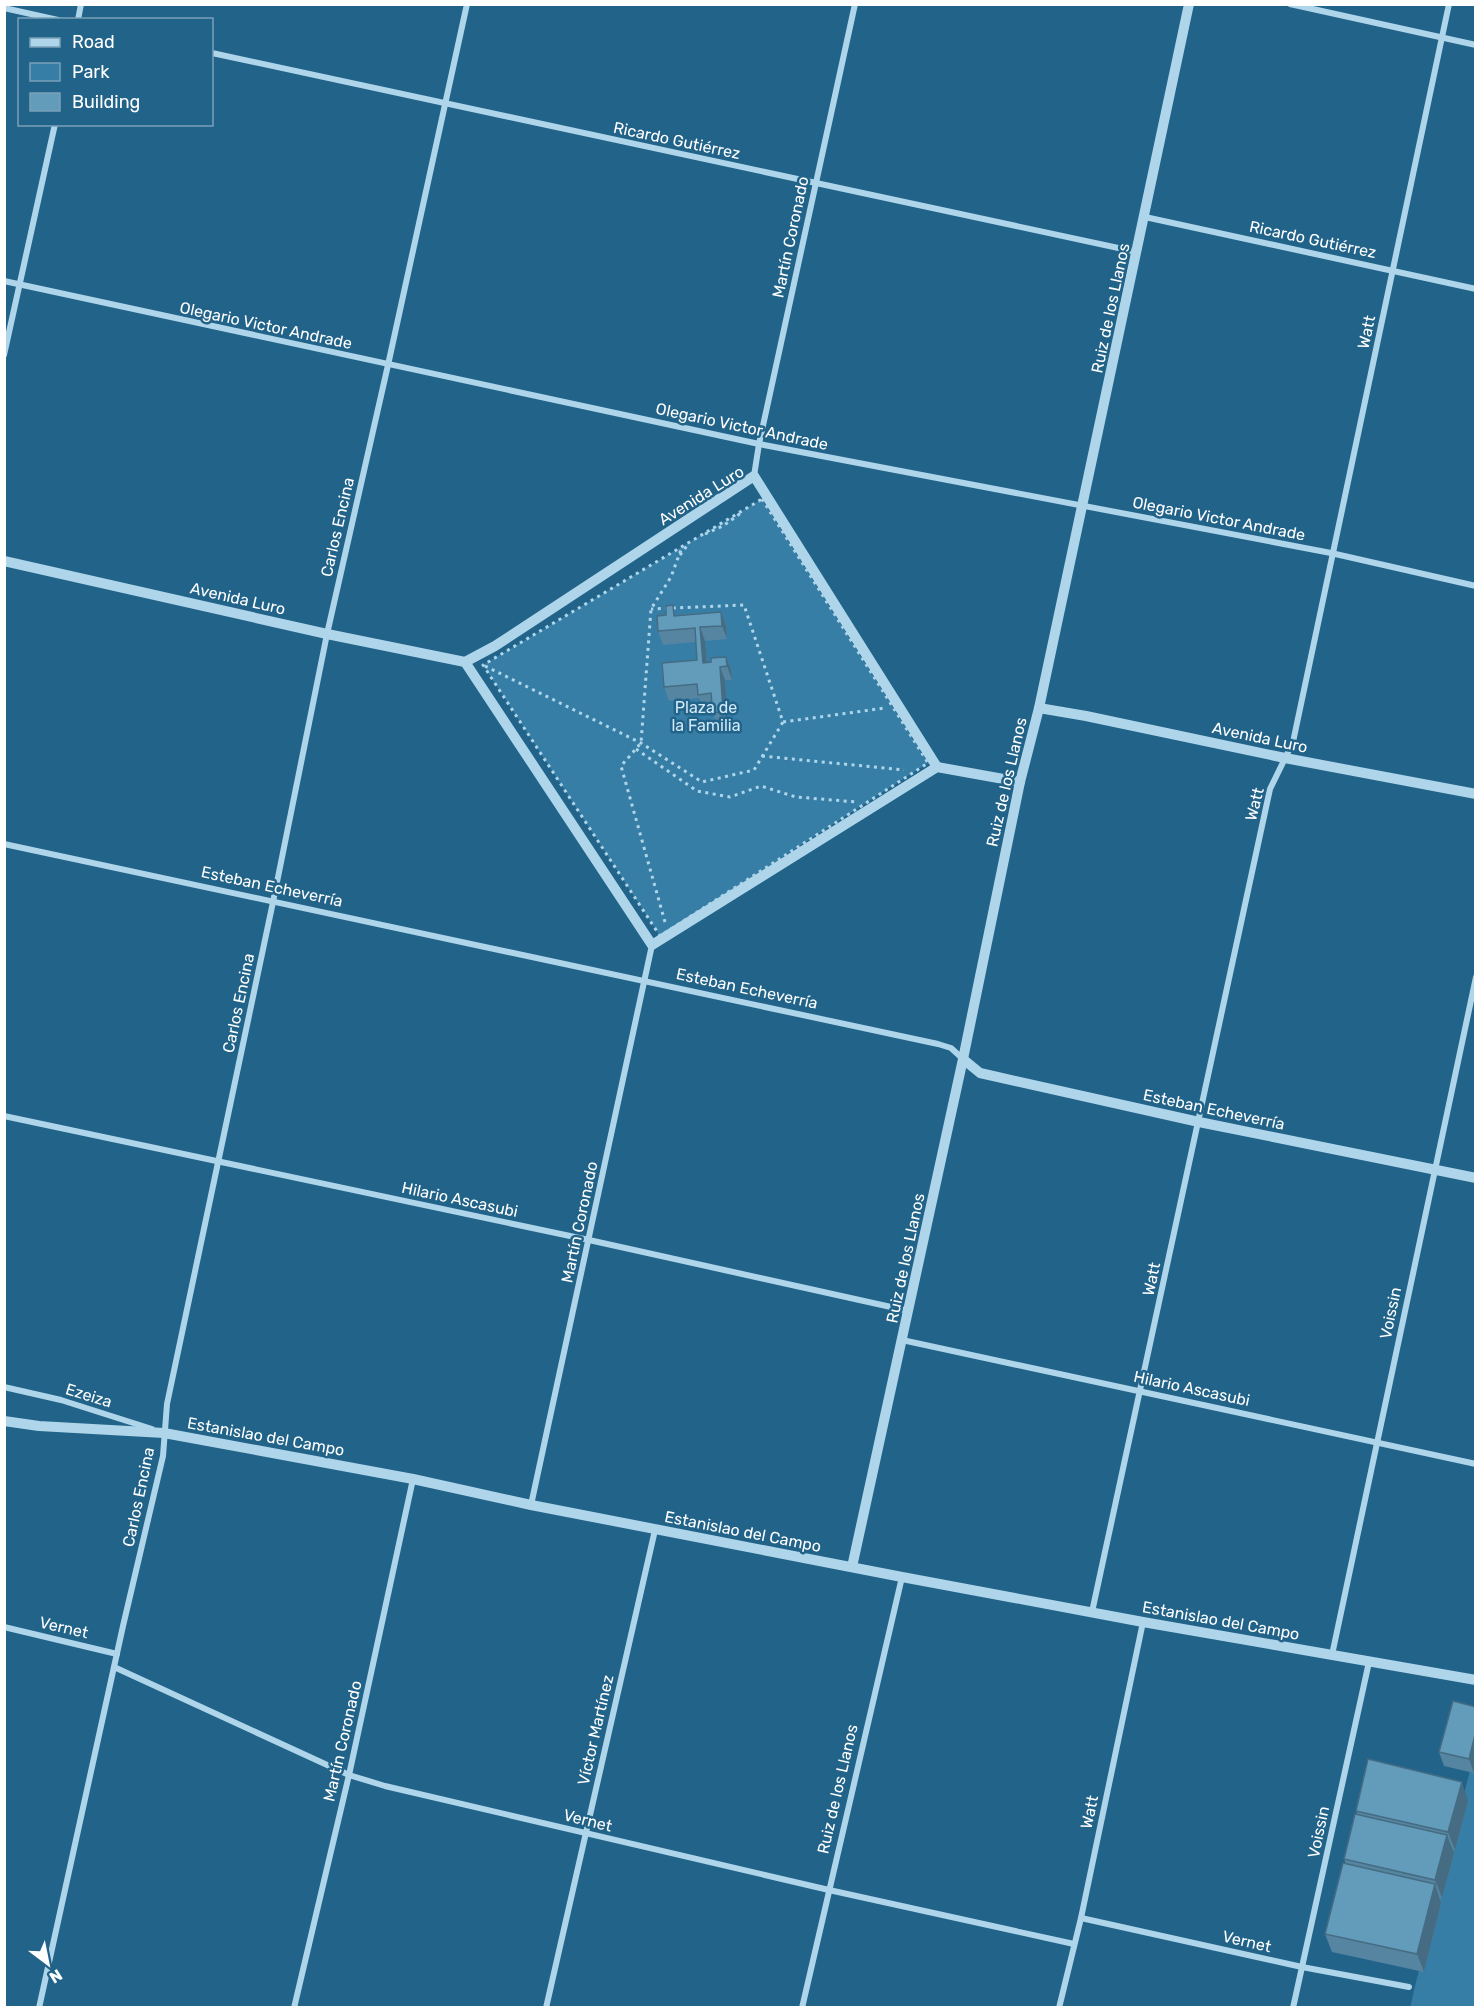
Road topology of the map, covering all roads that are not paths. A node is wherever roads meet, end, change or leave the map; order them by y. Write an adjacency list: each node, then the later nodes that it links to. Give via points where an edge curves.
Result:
1 (467, 4): 11 (street, Carlos Encina)
2 (855, 4): 13 (street, Martín Coronado)
3 (1189, 4): 14 (street, Ruiz de los Llanos)
4 (1290, 4): 8 (street)
5 (1449, 4): 8 (street, Watt)
6 (4, 8): 7 (street)
7 (49, 18)
8 (1441, 38): 9 (street); 16 (street, Watt)
9 (1476, 45)
10 (213, 53): 11 (street, Ricardo Gutiérrez)
11 (444, 104): 13 (street, Ricardo Gutiérrez); 21 (street, Carlos Encina)
12 (55, 126): 18 (street)
13 (815, 184): 15 (street, Ricardo Gutiérrez); 22 (street, Martín Coronado)
14 (1145, 217): 15 (street, Ruiz de los Llanos); 16 (street, Ricardo Gutiérrez)
15 (1137, 252): 24 (street, Ruiz de los Llanos)
16 (1394, 271): 19 (street, Ricardo Gutiérrez); 25 (street, Watt)
17 (4, 281): 18 (street, Olegario Victor Andrade)
18 (20, 285): 20 (street); 21 (street, Olegario Victor Andrade)
19 (1476, 289)
20 (4, 355)
21 (388, 365): 22 (street, Olegario Victor Andrade); 28 (street, Carlos Encina)
22 (759, 444): 23 (street, Martín Coronado); 24 (street, Olegario Victor Andrade)
23 (754, 476): 29 (street, Avenida Luro); 32 (street, Avenida Luro)
24 (1082, 506): 25 (street, Olegario Victor Andrade); 30 (street, Ruiz de los Llanos)
25 (1331, 553): 27 (street, Olegario Victor Andrade); 31 (street, Watt, via 1293,742)
26 (4, 561): 28 (street, Avenida Luro)
27 (1476, 586)
28 (327, 634): 29 (street, Avenida Luro); 36 (street, Carlos Encina)
29 (465, 662): 37 (street)
30 (1039, 708): 31 (street, Avenida Luro); 33 (street, Ruiz de los Llanos)
31 (1285, 758): 34 (street, Avenida Luro); 42 (street, Watt, via 1270,789)
32 (937, 767): 33 (street); 37 (street)
33 (1020, 782): 40 (street, Ruiz de los Llanos)
34 (1476, 794)
35 (4, 844): 36 (street, Esteban Echeverría)
36 (273, 902): 39 (street, Esteban Echeverría); 43 (street, Carlos Encina)
37 (652, 945): 39 (street, Martín Coronado)
38 (1476, 977): 44 (street, Voissin)
39 (644, 982): 40 (street, Esteban Echeverría, via 938,1044 951,1048); 46 (street, Martín Coronado)
40 (963, 1059): 42 (street, Esteban Echeverría, via 980,1073); 47 (street, Ruiz de los Llanos)
41 (4, 1116): 43 (street, Hilario Ascasubi)
42 (1199, 1122): 44 (street, Esteban Echeverría); 50 (street, Watt)
43 (217, 1161): 46 (street, Hilario Ascasubi); 52 (street, Carlos Encina)
44 (1434, 1170): 45 (street, Esteban Echeverría); 53 (street, Voissin)
45 (1476, 1178)
46 (589, 1240): 47 (street, Hilario Ascasubi); 56 (street, Martín Coronado)
47 (909, 1311): 48 (street, Ruiz de los Llanos)
48 (902, 1340): 50 (street, Hilario Ascasubi); 58 (street, Ruiz de los Llanos)
49 (4, 1387): 52 (street, Ezeiza, via 93,1409)
50 (1140, 1391): 53 (street, Hilario Ascasubi); 60 (street, Watt)
51 (4, 1421): 52 (street, Estanislao del Campo)
52 (164, 1433): 55 (street, Estanislao del Campo); 63 (street, Carlos Encina, via 163,1456)
53 (1376, 1442): 54 (street, Hilario Ascasubi); 64 (street, Voissin)
54 (1476, 1464)
55 (413, 1479): 56 (street, Estanislao del Campo); 68 (street, Martín Coronado)
56 (531, 1505): 57 (street, Estanislao del Campo)
57 (655, 1530): 58 (street, Estanislao del Campo); 69 (street, Víctor Martínez)
58 (852, 1567): 59 (street, Estanislao del Campo)
59 (902, 1577): 60 (street, Estanislao del Campo); 70 (street, Ruiz de los Llanos)
60 (1092, 1612): 61 (street, Estanislao del Campo)
61 (1143, 1622): 64 (street, Estanislao del Campo); 71 (street, Watt)
62 (4, 1627): 63 (street, Vernet)
63 (117, 1654): 66 (street, Carlos Encina)
64 (1332, 1655): 65 (street, Estanislao del Campo)
65 (1369, 1662): 67 (street, Estanislao del Campo); 73 (street, Voissin)
66 (114, 1667): 68 (street, Vernet); 75 (street, Carlos Encina)
67 (1476, 1680)
68 (349, 1775): 69 (street, Vernet); 76 (street, Martín Coronado)
69 (585, 1833): 70 (street, Vernet); 77 (street, Víctor Martínez)
70 (829, 1890): 72 (street, Vernet); 78 (street, Ruiz de los Llanos)
71 (1081, 1918): 72 (street, Watt); 73 (street, Vernet)
72 (1074, 1944): 79 (street, Watt)
73 (1302, 1967): 74 (street, Vernet); 80 (street, Voissin)
74 (1409, 1987)
75 (39, 2007)
76 (294, 2007)
77 (546, 2007)
78 (802, 2007)
79 (1059, 2007)
80 (1293, 2007)

